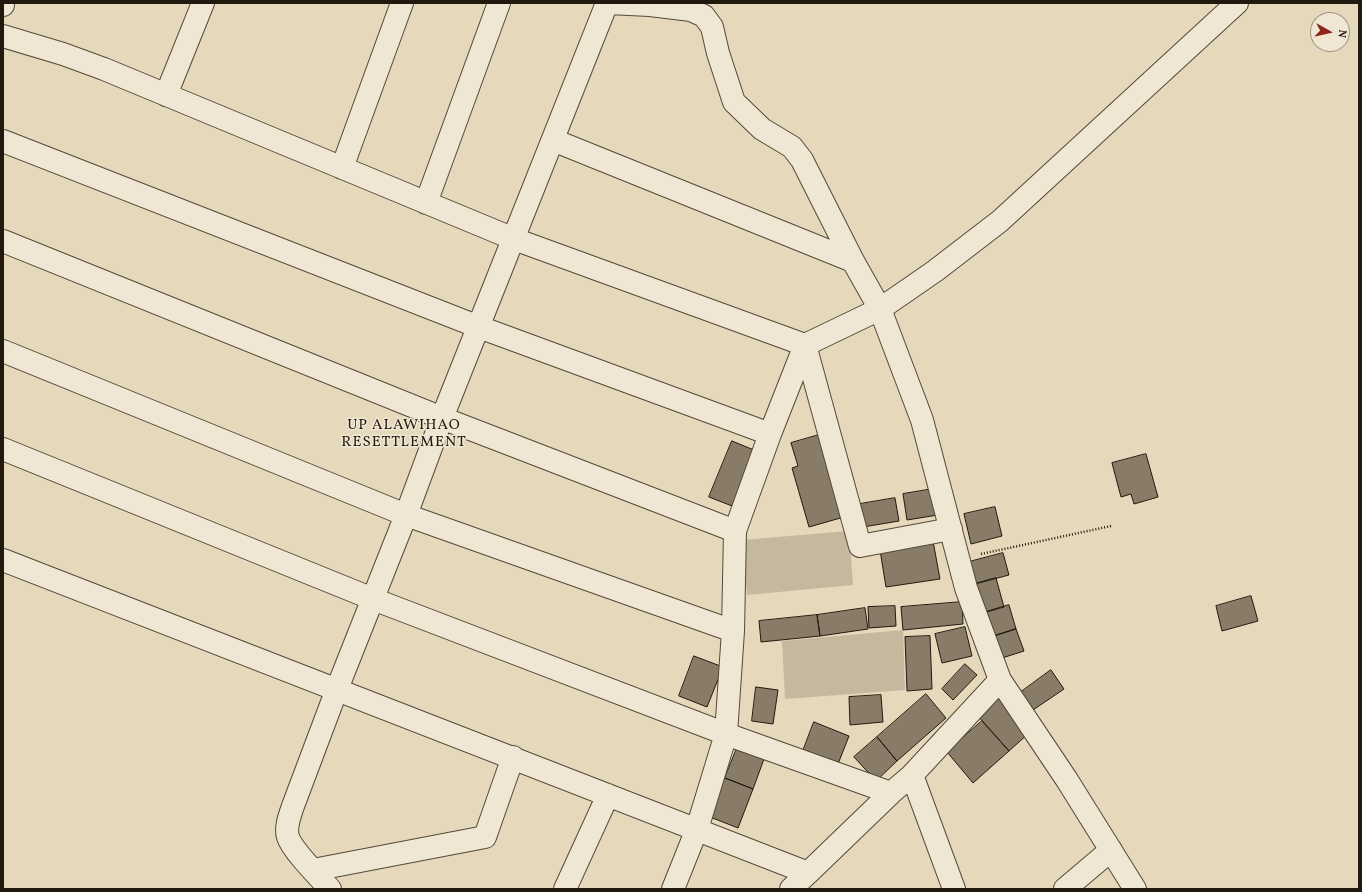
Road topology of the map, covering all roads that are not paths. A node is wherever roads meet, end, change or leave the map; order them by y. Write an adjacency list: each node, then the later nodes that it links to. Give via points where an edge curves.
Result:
1 (203, 3): 7 (street)
2 (402, 3): 10 (street)
3 (499, 3): 11 (street)
4 (608, 3): 8 (street); 14 (street, via 691,10 704,16 712,27 734,102 762,129 792,147 802,160)
5 (1237, 3): 15 (street, via 1000,221)
6 (3, 36): 7 (street, via 63,54)
7 (166, 95): 10 (street)
8 (553, 140): 12 (street); 14 (street)
9 (3, 141): 16 (street)
10 (342, 168): 11 (street)
11 (426, 203): 12 (street)
12 (514, 239): 16 (street); 17 (street)
13 (3, 241): 19 (street)
14 (853, 261): 15 (street)
15 (880, 309): 17 (street); 23 (street, via 922,420)
16 (479, 327): 19 (street); 20 (street)
17 (805, 345): 20 (street); 23 (street, via 860,546)
18 (3, 351): 22 (street)
19 (442, 418): 22 (street); 24 (street)
20 (770, 434): 24 (street)
21 (3, 449): 26 (street)
22 (406, 515): 26 (street); 27 (street)
23 (951, 529): 28 (street, via 966,588)
24 (734, 531): 27 (street)
25 (3, 560): 29 (street)
26 (373, 599): 29 (street); 30 (street)
27 (733, 631): 30 (street)
28 (1000, 680): 32 (street); 36 (street)
29 (337, 689): 31 (street); 37 (street, via 293,806 288,826 288,837)
30 (726, 734): 33 (street); 35 (street)
31 (513, 757): 34 (street); 37 (street, via 485,837)
32 (912, 775): 33 (street); 43 (street)
33 (891, 793): 38 (street)
34 (608, 794): 35 (street); 40 (street)
35 (697, 829): 38 (street); 41 (street)
36 (1111, 850): 44 (street); 45 (street)
37 (313, 870): 39 (street)
38 (808, 873): 42 (street)
39 (330, 889)
40 (565, 889)
41 (673, 889)
42 (791, 889)
43 (954, 889)
44 (1065, 889)
45 (1135, 889)

